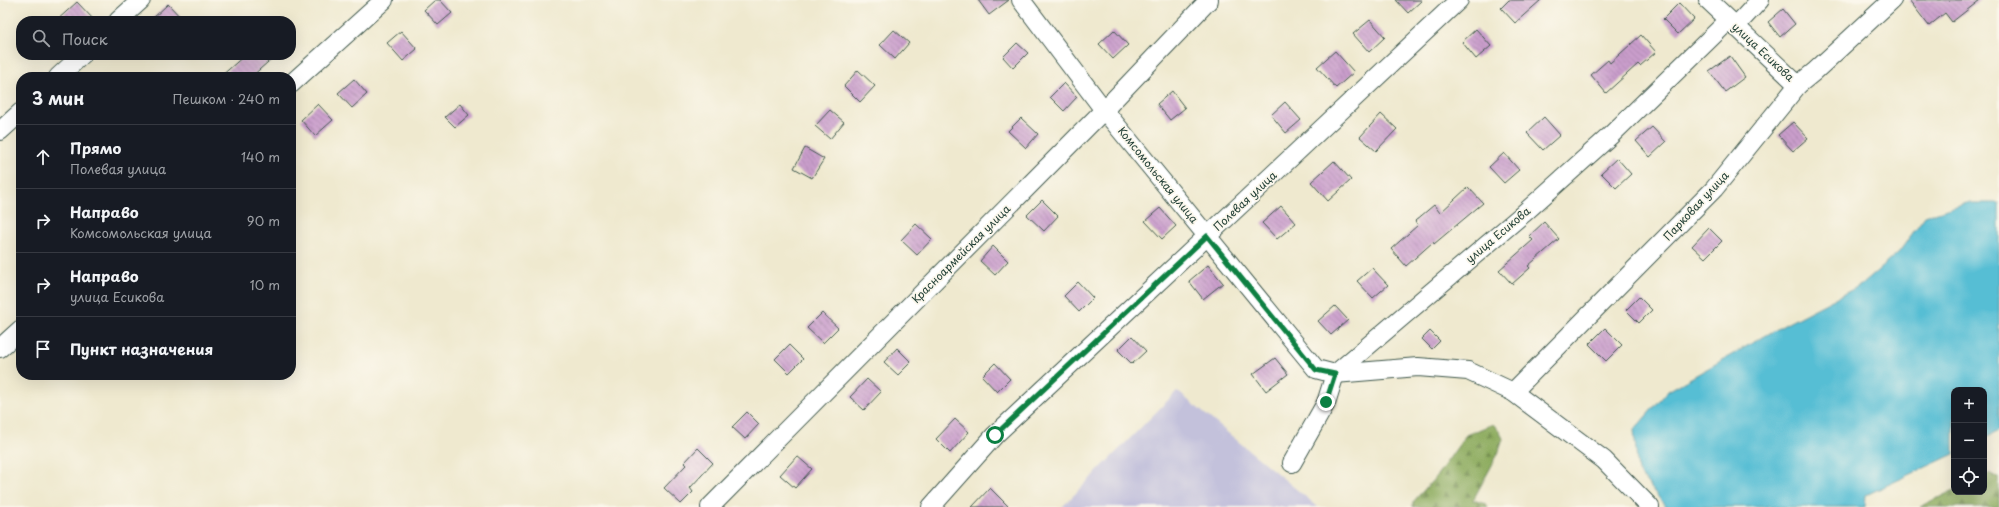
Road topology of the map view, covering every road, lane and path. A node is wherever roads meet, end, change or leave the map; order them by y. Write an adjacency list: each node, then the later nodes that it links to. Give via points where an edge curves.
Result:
1 (141, 0): 9 (street)
2 (383, 0): 13 (street)
3 (1022, 0): 15 (street, Комсомольская улица)
4 (1210, 0): 15 (street, Красноармейская улица)
5 (1459, 0): 18 (street, Полевая улица)
6 (1708, 0): 10 (street, улица Есикова)
7 (1760, 0): 10 (street)
8 (1892, 0): 14 (street, Парковая улица)
9 (123, 16)
10 (1732, 24): 14 (street, улица Есикова); 21 (street, улица Есикова, via 1529,209)
11 (77, 60): 12 (street)
12 (63, 72)
13 (296, 79)
14 (1798, 85): 22 (street, Парковая улица, via 1714,189)
15 (1104, 110): 18 (street, Комсомольская улица); 24 (street, Красноармейская улица)
16 (16, 117): 17 (street)
17 (0, 131)
18 (1207, 236): 21 (street, Комсомольская улица, via 1316,370); 25 (street, Полевая улица, via 995,435)
19 (16, 334): 20 (street)
20 (0, 348)
21 (1335, 374): 22 (street, Комсомольская улица, via 1418,367 1468,371); 23 (street, via 1326,402)
22 (1513, 392): 26 (street, Комсомольская улица, via 1604,460)
23 (1292, 463)
24 (710, 507)
25 (931, 507)
26 (1650, 507)

